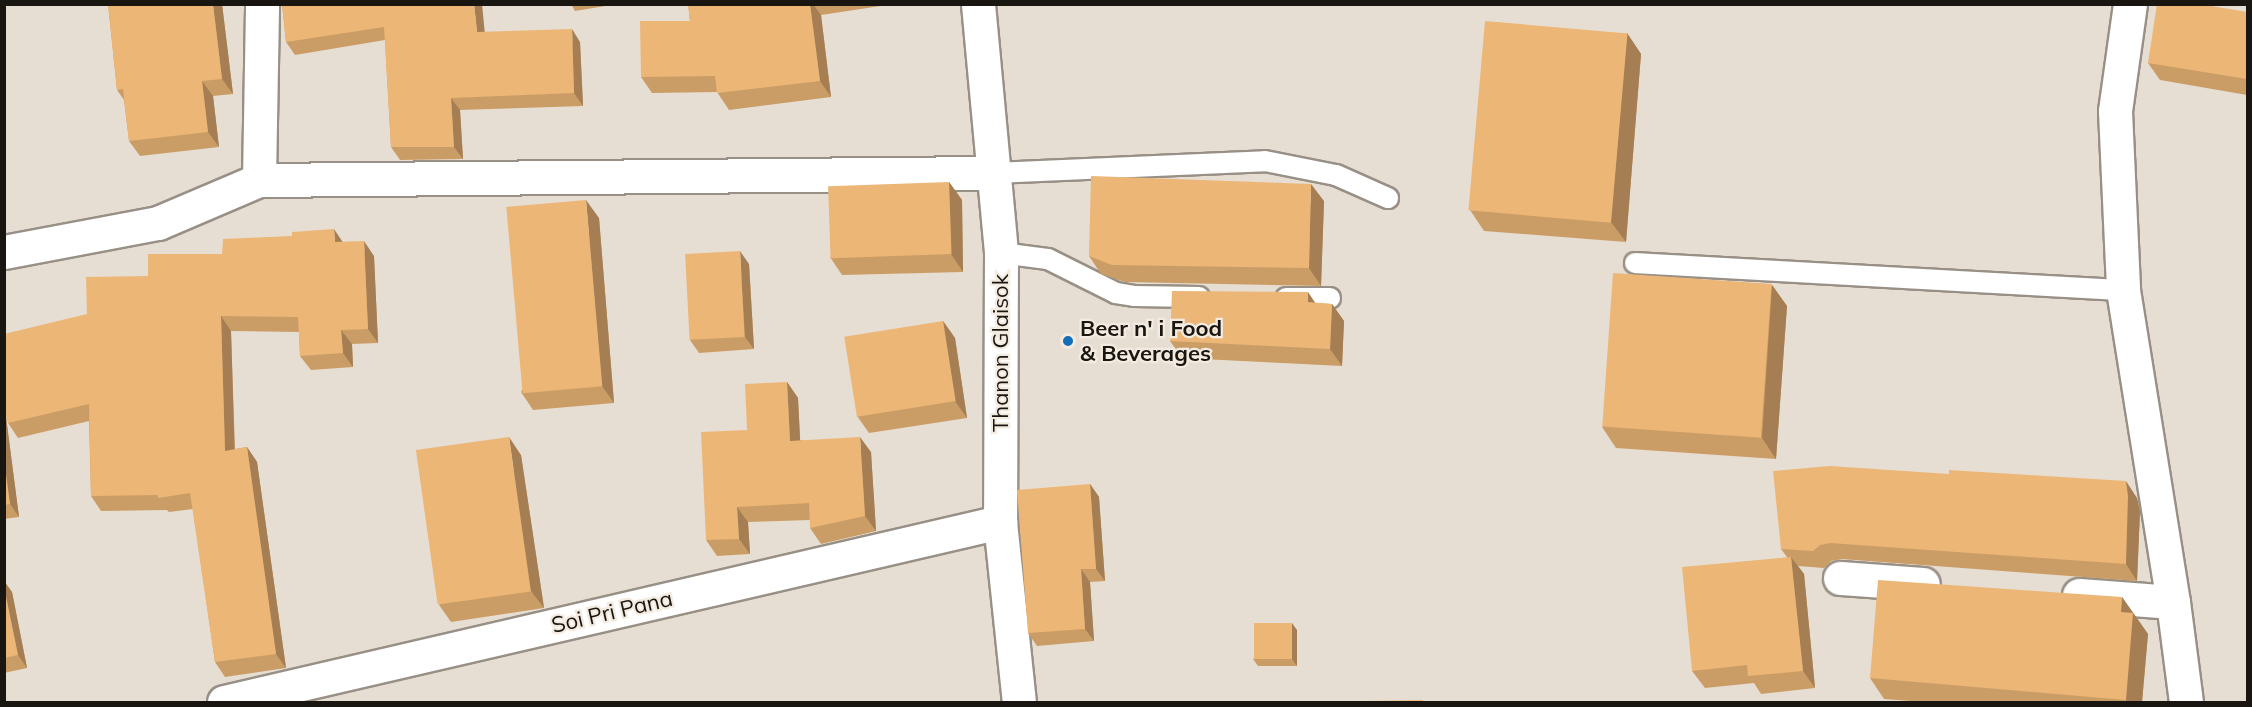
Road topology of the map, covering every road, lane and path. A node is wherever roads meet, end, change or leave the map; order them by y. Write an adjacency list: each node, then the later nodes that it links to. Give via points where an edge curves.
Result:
1 (262, 4): 5 (street)
2 (978, 4): 4 (street, Thanon Glaisok)
3 (2130, 4): 10 (street, via 2115,111)
4 (994, 172): 5 (street); 6 (lane, via 1265,161 1336,175); 8 (street, Thanon Glaisok)
5 (259, 180): 7 (street, via 158,224)
6 (1388, 198)
7 (4, 252)
8 (1001, 253): 11 (lane, via 1048,259 1116,293); 14 (street, Thanon Glaisok)
9 (1635, 263): 10 (lane)
10 (2123, 290): 18 (street)
11 (1214, 297)
12 (1272, 297): 13 (lane)
13 (1330, 298)
14 (1000, 522): 19 (street, Soi Pri Pana); 20 (street, Thanon Glaisok)
15 (1840, 578): 16 (street)
16 (1959, 587)
17 (2052, 593): 18 (street)
18 (2173, 602): 21 (street)
19 (224, 702)
20 (1019, 702)
21 (2186, 702)

